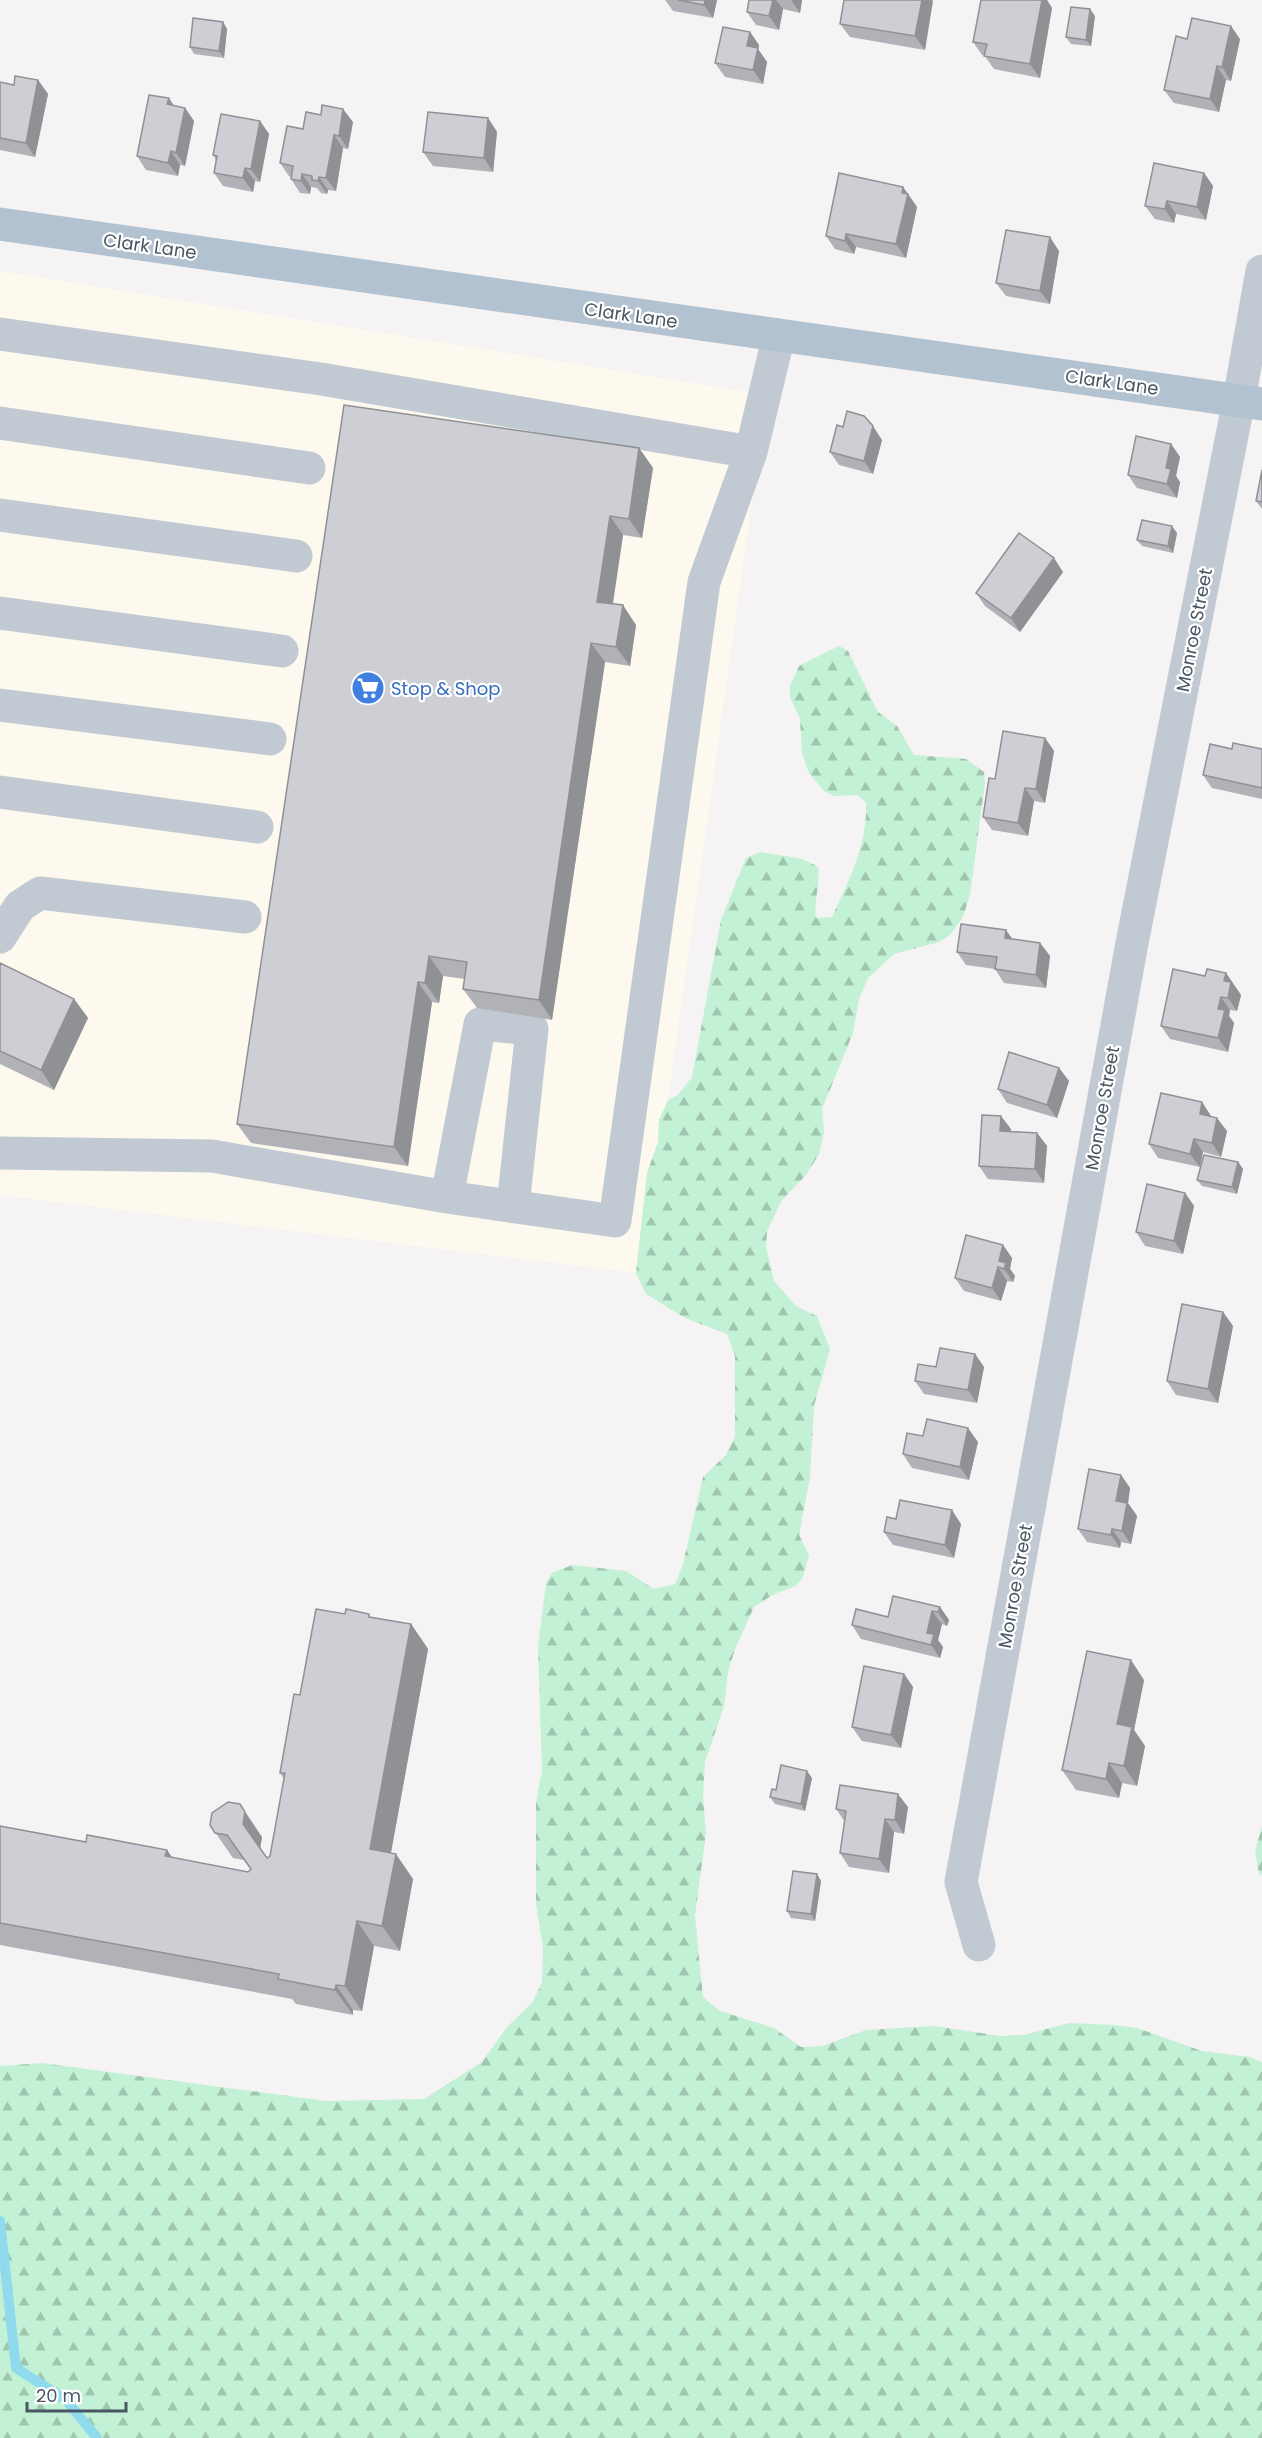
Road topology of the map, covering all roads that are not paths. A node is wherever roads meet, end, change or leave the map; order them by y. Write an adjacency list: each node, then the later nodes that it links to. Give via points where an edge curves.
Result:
1 (0, 225): 4 (main road, Clark Lane)
2 (1262, 270): 5 (street, Monroe Street)
3 (0, 334): 7 (street, via 321,379)
4 (779, 335): 5 (main road, Clark Lane); 7 (street)
5 (1251, 402): 22 (street, Monroe Street, via 1130,955 961,1882)
6 (0, 423): 8 (street)
7 (751, 452): 21 (street, via 704,582 615,1221)
8 (309, 468)
9 (0, 515): 10 (street)
10 (296, 556)
11 (0, 613): 12 (street)
12 (282, 651)
13 (0, 705): 14 (street)
14 (270, 739)
15 (0, 792): 16 (street)
16 (257, 827)
17 (244, 917): 18 (street, via 40,893 20,906)
18 (0, 937)
19 (0, 1153): 20 (street, via 212,1156)
20 (447, 1197): 21 (street); 21 (street, via 480,1024 532,1029)
21 (513, 1206)
22 (979, 1945)

